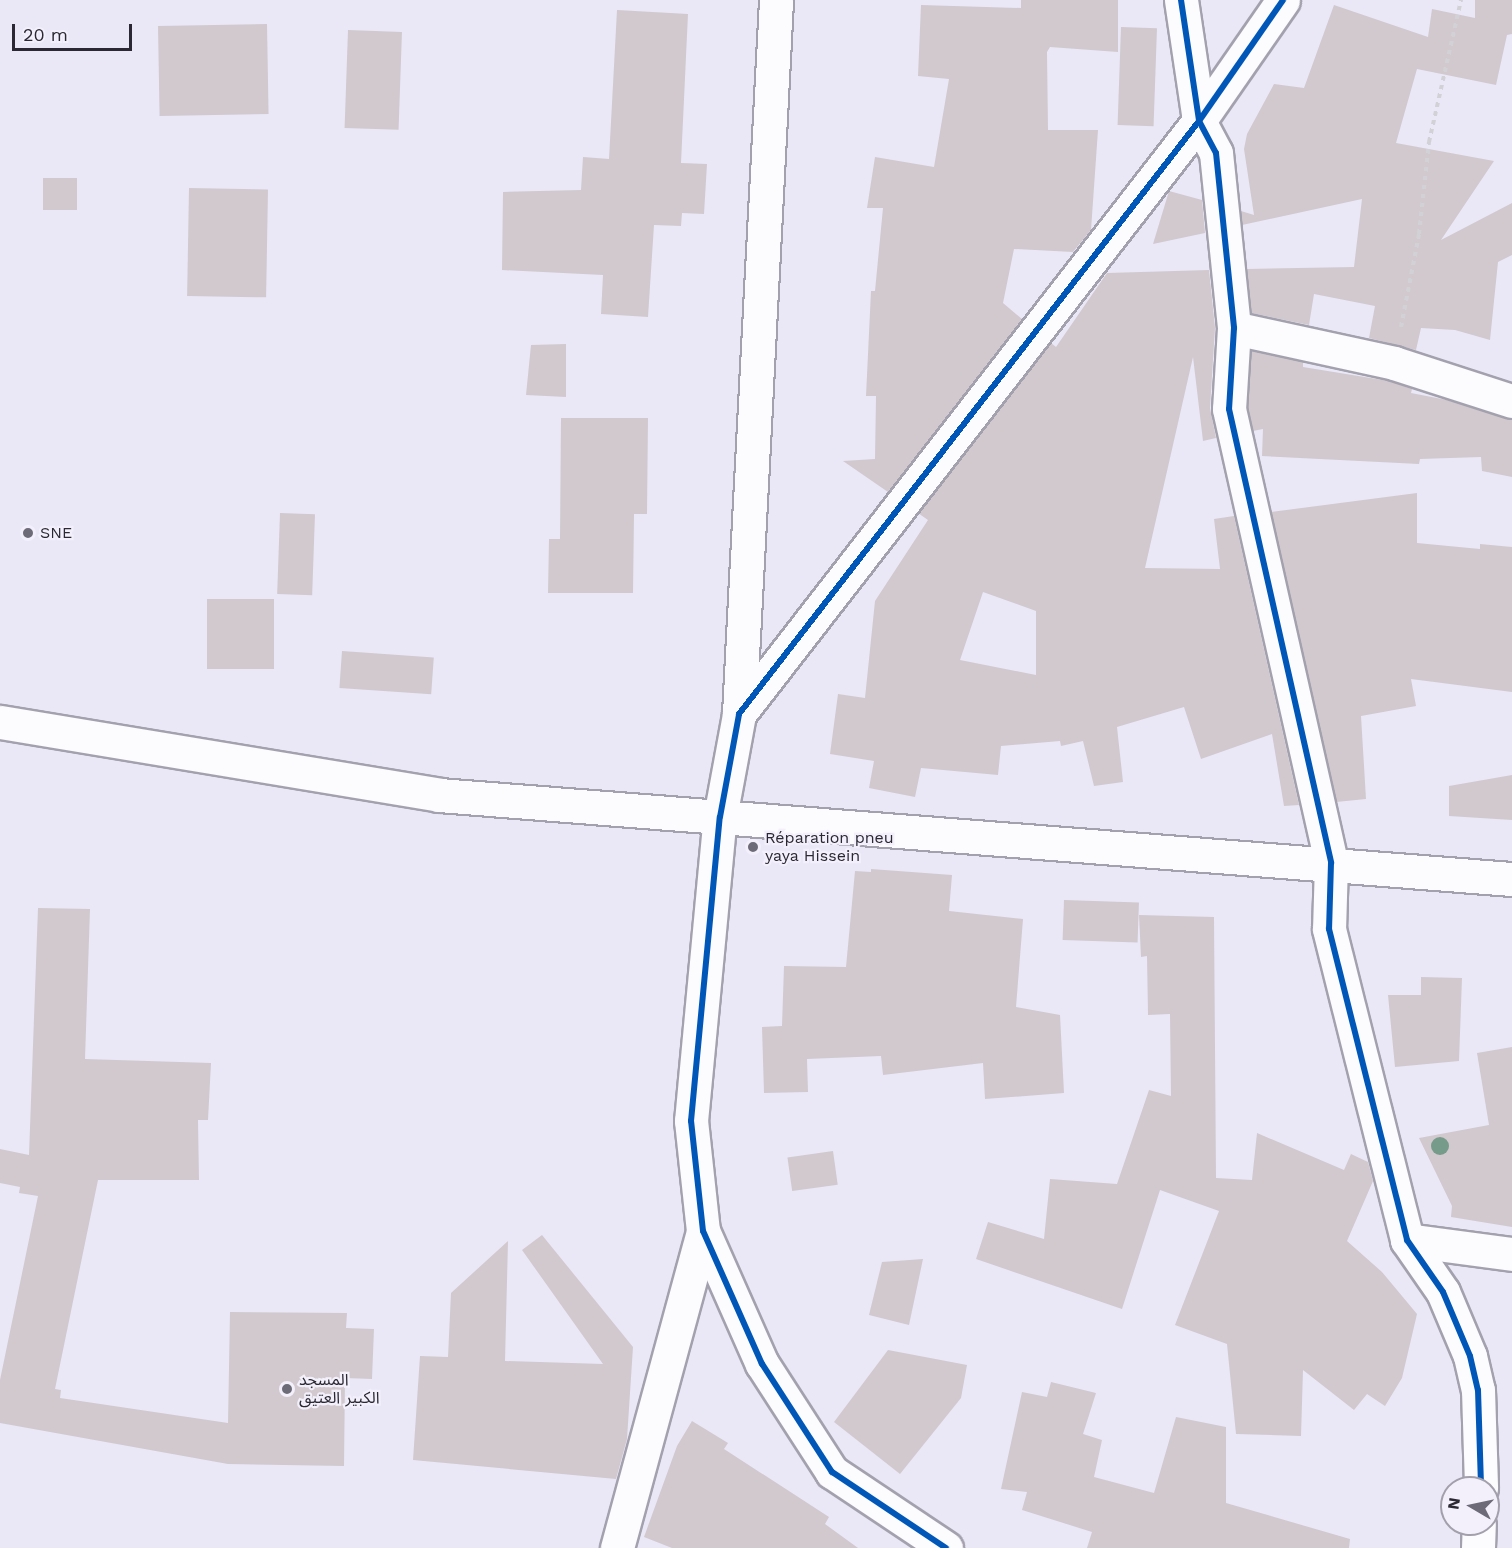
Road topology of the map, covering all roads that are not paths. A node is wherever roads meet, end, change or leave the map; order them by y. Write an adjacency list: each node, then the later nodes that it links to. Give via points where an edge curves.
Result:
1 (776, 0): 7 (street)
2 (1181, 0): 4 (street)
3 (1284, 0): 4 (street)
4 (1199, 121): 5 (street, via 1216,153); 7 (street)
5 (1234, 328): 6 (street, via 1394,363); 10 (street, via 1229,409)
6 (1512, 401)
7 (740, 714): 9 (street)
8 (0, 722): 9 (street, via 439,795)
9 (720, 817): 10 (street); 12 (street, via 691,1121)
10 (1330, 863): 11 (street); 13 (street, via 1329,929)
11 (1512, 879)
12 (703, 1231): 16 (street); 17 (street, via 762,1364 832,1472)
13 (1407, 1240): 14 (street); 15 (street, via 1443,1292 1470,1356 1478,1389)
14 (1512, 1254)
15 (1481, 1476)
16 (627, 1542)
17 (946, 1548)

